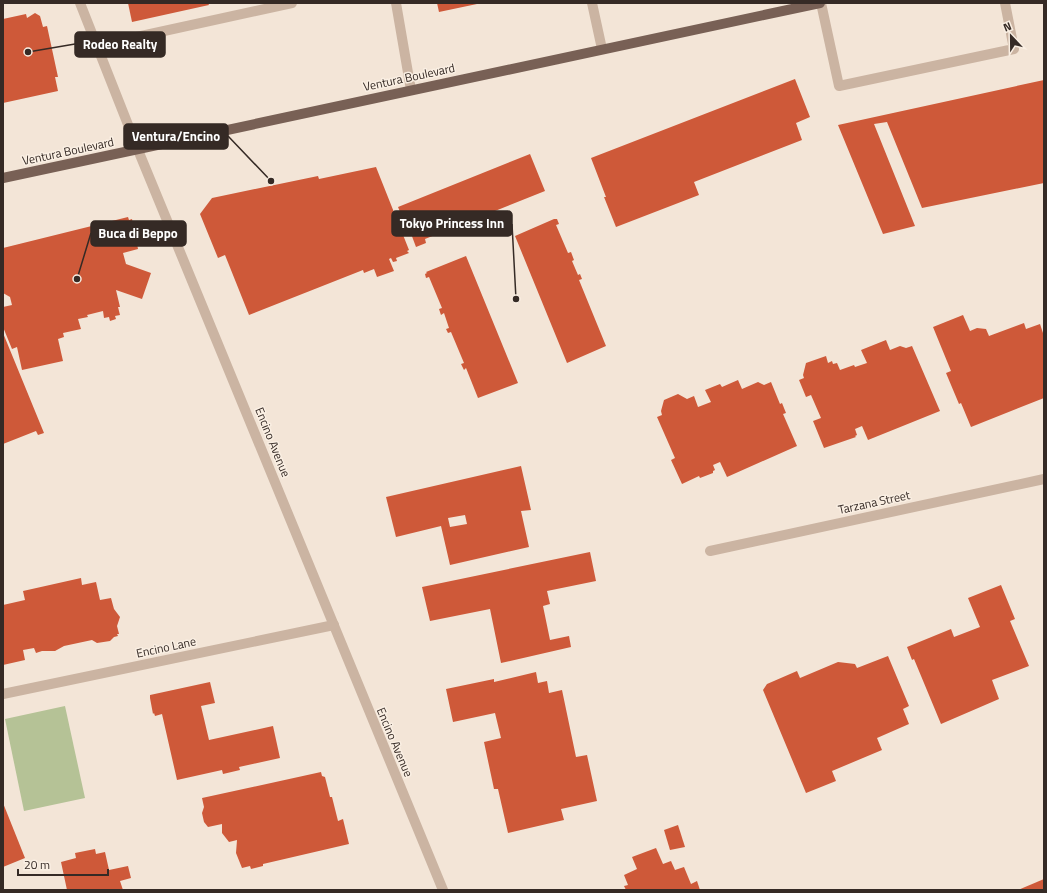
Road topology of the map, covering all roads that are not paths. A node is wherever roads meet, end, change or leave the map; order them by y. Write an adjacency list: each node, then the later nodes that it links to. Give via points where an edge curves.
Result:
1 (80, 3): 7 (street, Encino Avenue)
2 (292, 3): 7 (street, via 132,38)
3 (396, 3): 9 (street)
4 (592, 3): 8 (street)
5 (820, 3): 6 (street, via 839,86 1014,49); 8 (main road, Ventura Boulevard)
6 (1005, 3)
7 (98, 48): 10 (street, Encino Avenue)
8 (602, 49): 9 (main road, Ventura Boulevard)
9 (411, 90): 10 (main road, Ventura Boulevard)
10 (138, 150): 11 (main road, Ventura Boulevard); 14 (street, Encino Avenue)
11 (3, 178)
12 (1044, 479): 13 (street, Tarzana Street)
13 (710, 551)
14 (334, 625): 15 (street, Encino Lane); 16 (street, Encino Avenue)
15 (3, 694)
16 (443, 890)

